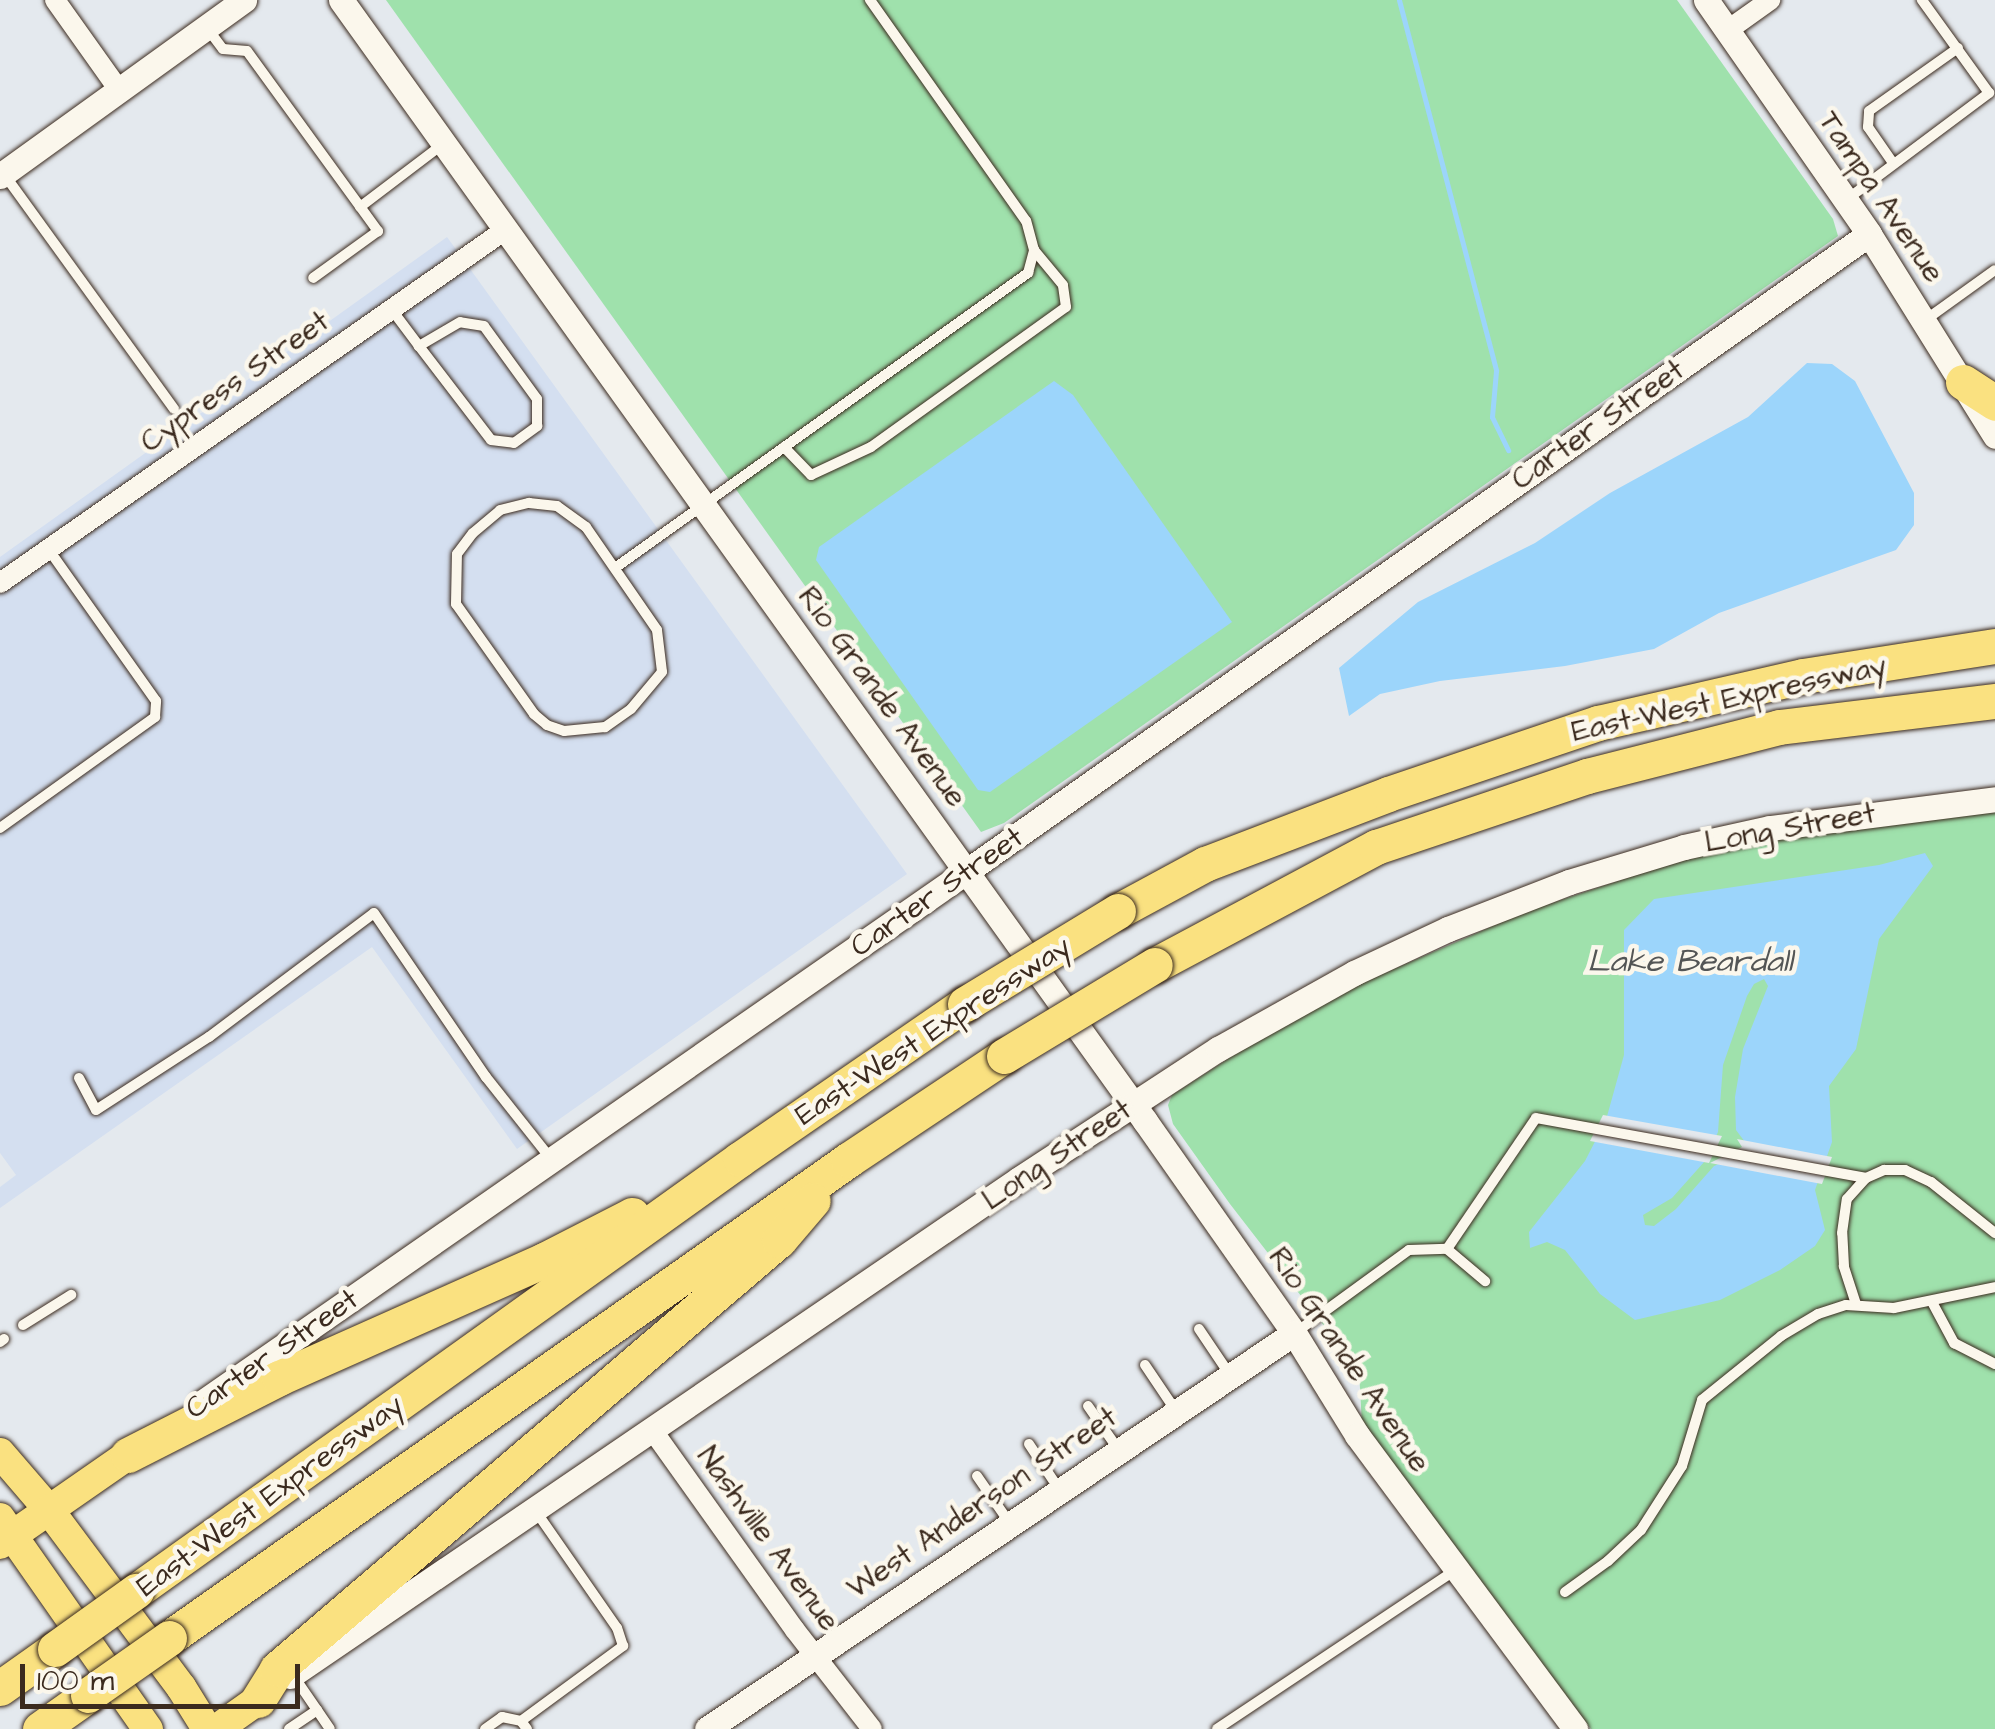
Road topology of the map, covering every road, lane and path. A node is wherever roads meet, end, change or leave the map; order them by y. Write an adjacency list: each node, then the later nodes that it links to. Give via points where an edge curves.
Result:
1 (56, 0): 11 (street)
2 (244, 0): 8 (street)
3 (341, 0): 13 (street, Rio Grande Avenue)
4 (870, 0): 20 (lane, via 1026,221)
5 (1706, 0): 9 (street, Tampa Avenue)
6 (1770, 0): 9 (street)
7 (1922, 0): 10 (lane)
8 (207, 27): 11 (street); 17 (lane, via 223,49 247,51)
9 (1728, 30): 16 (street, Tampa Avenue)
10 (1958, 48): 12 (lane); 14 (lane, via 1869,111 1868,127)
11 (120, 90): 15 (street)
12 (1992, 90): 14 (lane)
13 (444, 144): 17 (lane); 18 (street, Rio Grande Avenue)
14 (1893, 162): 16 (lane)
15 (2, 175): 28 (lane)
16 (1846, 200): 19 (street, Tampa Avenue)
17 (360, 207): 22 (lane, via 378,230)
18 (505, 230): 23 (street, Cypress Street); 31 (street, Rio Grande Avenue)
19 (1869, 234): 24 (street, Tampa Avenue); 39 (street, Carter Street)
20 (1034, 250): 30 (lane, via 1028,272); 30 (lane, via 1063,285 1066,307 870,447 811,475)
21 (1995, 270): 24 (lane)
22 (313, 278)
23 (392, 310): 25 (lane); 32 (street, Cypress Street)
24 (1924, 320): 26 (street, Tampa Avenue)
25 (420, 346): 25 (lane, via 491,440 514,443 536,426 537,399 484,326 460,322)
26 (1963, 382): 27 (highway); 29 (street, Tampa Avenue)
27 (1995, 404)
28 (174, 408)
29 (1995, 436)
30 (784, 447): 31 (lane)
31 (703, 505): 33 (lane); 39 (street, Rio Grande Avenue)
32 (48, 550): 34 (street, Cypress Street); 38 (lane, via 156,701 155,717)
33 (615, 568): 33 (lane, via 586,528 557,506 529,503 500,510 457,554 456,604 548,726 605,727 662,672 657,630)
34 (0, 583)
35 (1995, 646): 42 (highway, East-West Expressway, bridge, via 1804,676 1598,723 1206,864 965,1004)
36 (1995, 700): 44 (highway, East-West Expressway, bridge, via 1779,728 1587,776 1376,847 1156,965)
37 (1995, 798): 41 (street, Long Street, via 1770,828 1569,882 1354,973)
38 (0, 828)
39 (968, 871): 41 (street, Rio Grande Avenue); 43 (street, Carter Street)
40 (79, 1078): 43 (lane, via 96,1110 209,1037 374,913)
41 (1133, 1104): 55 (street, Rio Grande Avenue); 61 (street, Long Street)
42 (740, 1159): 65 (highway, via 544,1260 279,1378); 76 (highway, East-West Expressway, bridge)
43 (551, 1160): 65 (street, Carter Street)
44 (848, 1160): 77 (highway, via 779,1240 313,1637 278,1668); 81 (highway, East-West Expressway, bridge)
45 (1866, 1178): 46 (lane, via 1884,1170 1918,1176); 47 (lane, via 1536,1118); 52 (lane, via 1847,1199 1842,1233)
46 (1995, 1233)
47 (1447, 1249): 48 (lane); 55 (lane, via 1409,1250)
48 (1486, 1281)
49 (1995, 1287): 51 (lane)
50 (72, 1295): 53 (lane)
51 (1932, 1302): 52 (lane); 56 (lane, via 1954,1342)
52 (1856, 1304): 73 (lane, via 1818,1314 1781,1336 1702,1400 1682,1466 1641,1530)
53 (23, 1325)
54 (1199, 1329): 58 (lane)
55 (1294, 1334): 58 (street, West Anderson Street); 72 (street, Rio Grande Avenue)
56 (1995, 1364)
57 (1145, 1366): 60 (lane)
58 (1230, 1376): 60 (street, West Anderson Street)
59 (1088, 1406): 63 (lane)
60 (1176, 1412): 63 (street, West Anderson Street)
61 (653, 1431): 69 (street, Long Street); 74 (street, Nashville Avenue)
62 (1028, 1444): 67 (lane)
63 (1119, 1450): 67 (street, West Anderson Street)
64 (0, 1453): 68 (main road)
65 (128, 1455): 68 (main road, Carter Street)
66 (977, 1476): 70 (lane)
67 (1060, 1490): 70 (street, West Anderson Street)
68 (49, 1510): 71 (main road, Carter Street); 83 (main road)
69 (535, 1510): 75 (street, Long Street); 80 (lane, via 623,1646)
70 (1010, 1523): 74 (street, West Anderson Street)
71 (4, 1533): 82 (main road)
72 (1455, 1570): 90 (lane); 91 (street, Rio Grande Avenue)
73 (1565, 1592)
74 (814, 1654): 79 (street, West Anderson Street); 89 (street, Nashville Avenue)
75 (293, 1674): 77 (street, Long Street); 78 (lane)
76 (0, 1688)
77 (258, 1700): 84 (main road, Long Street)
78 (317, 1710): 85 (lane); 86 (lane)
79 (736, 1721): 88 (street, West Anderson Street)
80 (524, 1725): 87 (lane, via 502,1717)
81 (40, 1729)
82 (148, 1729)
83 (206, 1729)
84 (217, 1729)
85 (288, 1729)
86 (330, 1729)
87 (485, 1729)
88 (707, 1729)
89 (872, 1729)
90 (1217, 1729)
91 (1575, 1729)

